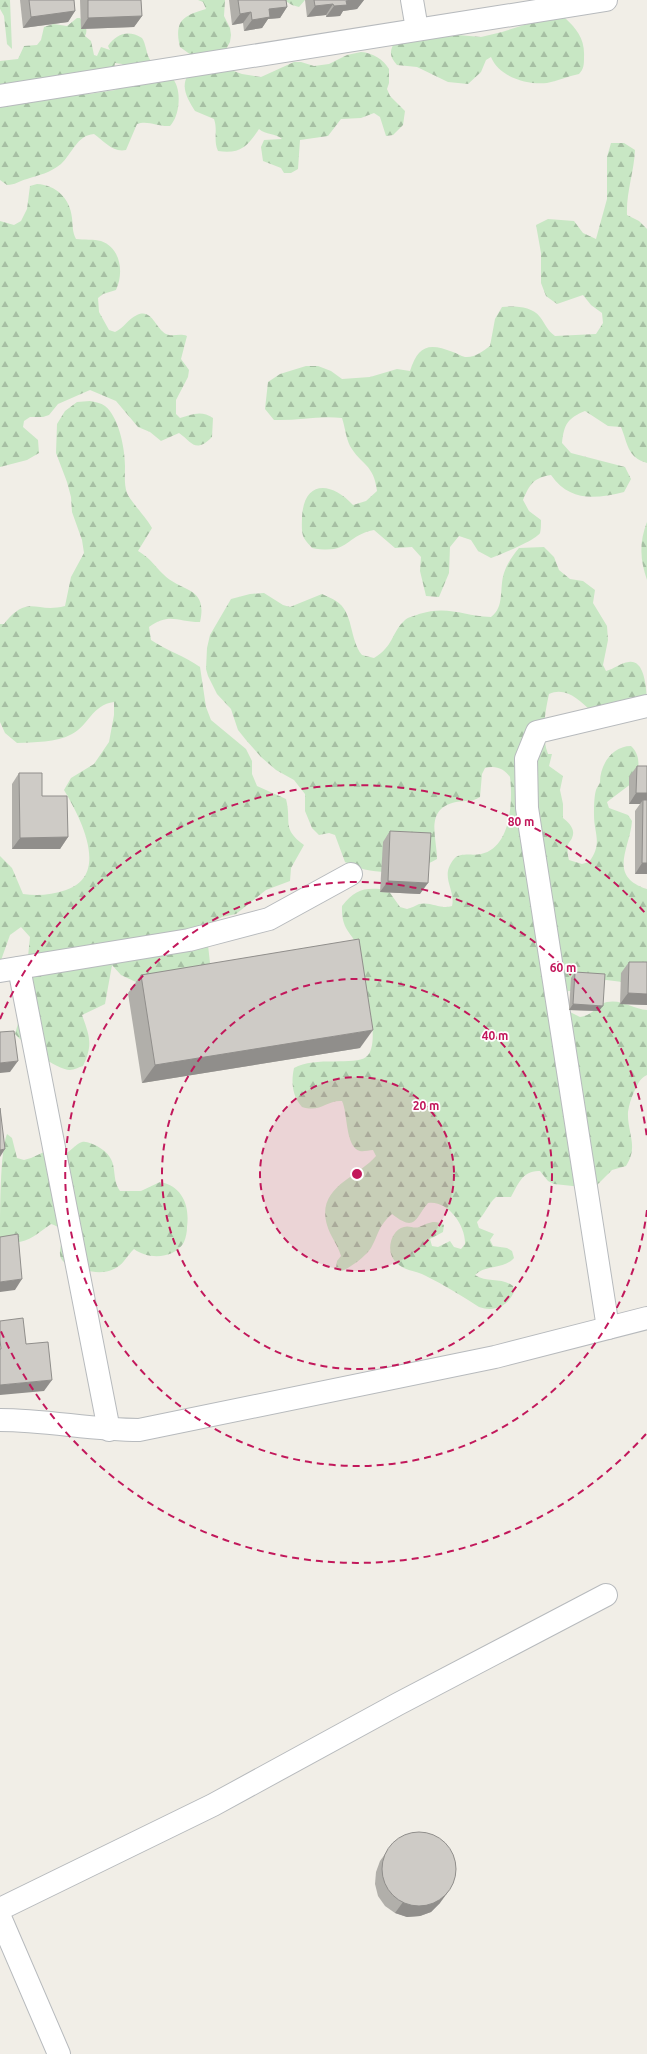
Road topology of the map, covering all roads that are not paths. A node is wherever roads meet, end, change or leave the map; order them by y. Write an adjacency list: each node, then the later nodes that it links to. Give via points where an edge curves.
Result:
1 (412, 0): 3 (street)
2 (606, 0): 3 (street)
3 (417, 29): 4 (street)
4 (0, 96)
5 (647, 706): 9 (street, via 537,732 526,759 528,808)
6 (351, 874): 7 (street, via 269,919 189,940)
7 (9, 970): 11 (street)
8 (647, 1318): 9 (street)
9 (608, 1328): 11 (street, via 495,1357 138,1430)
10 (0, 1420): 11 (street, via 28,1420)
11 (109, 1430)
12 (606, 1595): 13 (street, via 213,1805)
13 (0, 1909)
14 (0, 1917): 15 (street)
15 (59, 2054)

